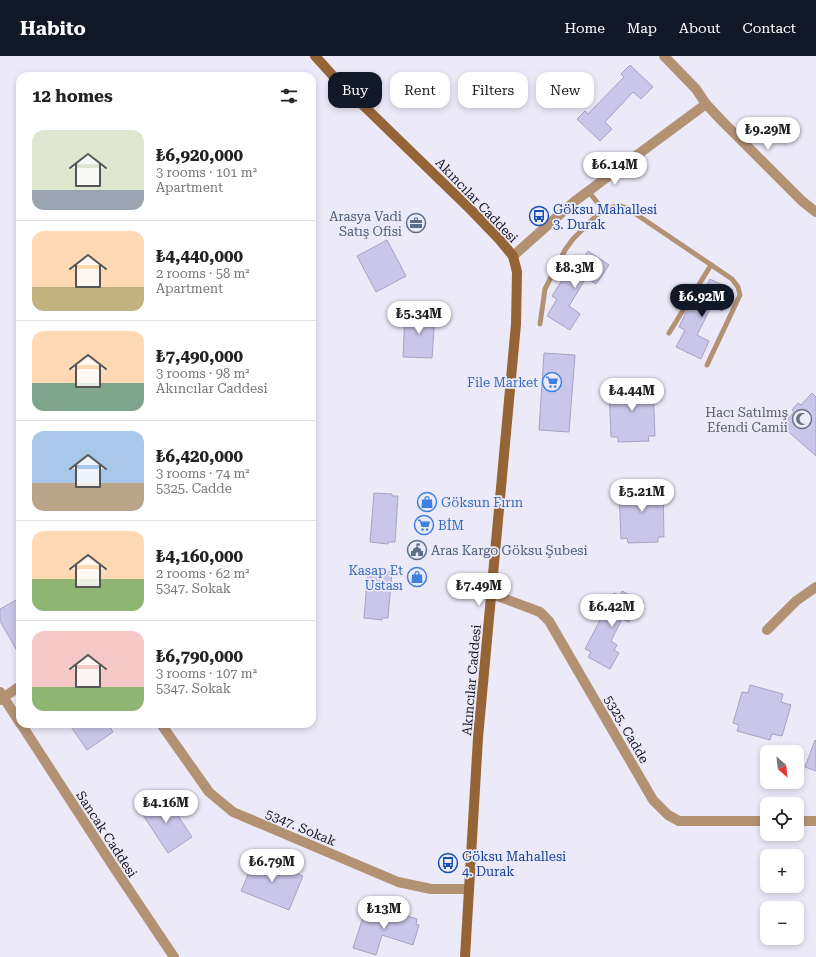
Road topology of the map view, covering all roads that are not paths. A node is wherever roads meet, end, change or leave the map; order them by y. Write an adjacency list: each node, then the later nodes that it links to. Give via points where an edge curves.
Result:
1 (315, 56): 7 (street, Akıncılar Caddesi, via 471,210)
2 (664, 56): 3 (street, via 696,89)
3 (706, 104): 4 (street); 6 (street)
4 (589, 192): 5 (lane); 7 (street, via 575,201)
5 (604, 210): 8 (lane, via 620,206 627,208); 9 (lane, via 564,250 546,289)
6 (816, 212)
7 (513, 256): 13 (street, Akıncılar Caddesi, via 517,272 516,324)
8 (711, 265): 10 (lane); 11 (lane, via 732,279 740,295)
9 (540, 324)
10 (669, 333)
11 (707, 365)
12 (816, 587): 14 (street, via 796,600)
13 (492, 594): 20 (street, 5325. Cadde, via 540,612 548,621 653,800 668,815 679,821); 23 (street, Akıncılar Caddesi, via 478,738)
14 (767, 630)
15 (16, 688): 16 (street)
16 (1, 696): 17 (street, Sancak Caddesi)
17 (16, 718)
18 (23, 728): 24 (street, Sancak Caddesi)
19 (164, 728): 23 (street, 5347. Sokak, via 209,792 233,812 398,882 431,889)
20 (760, 821)
21 (804, 821): 22 (street)
22 (816, 821)
23 (469, 889): 25 (street, Akıncılar Caddesi)
24 (174, 957)
25 (465, 957)

